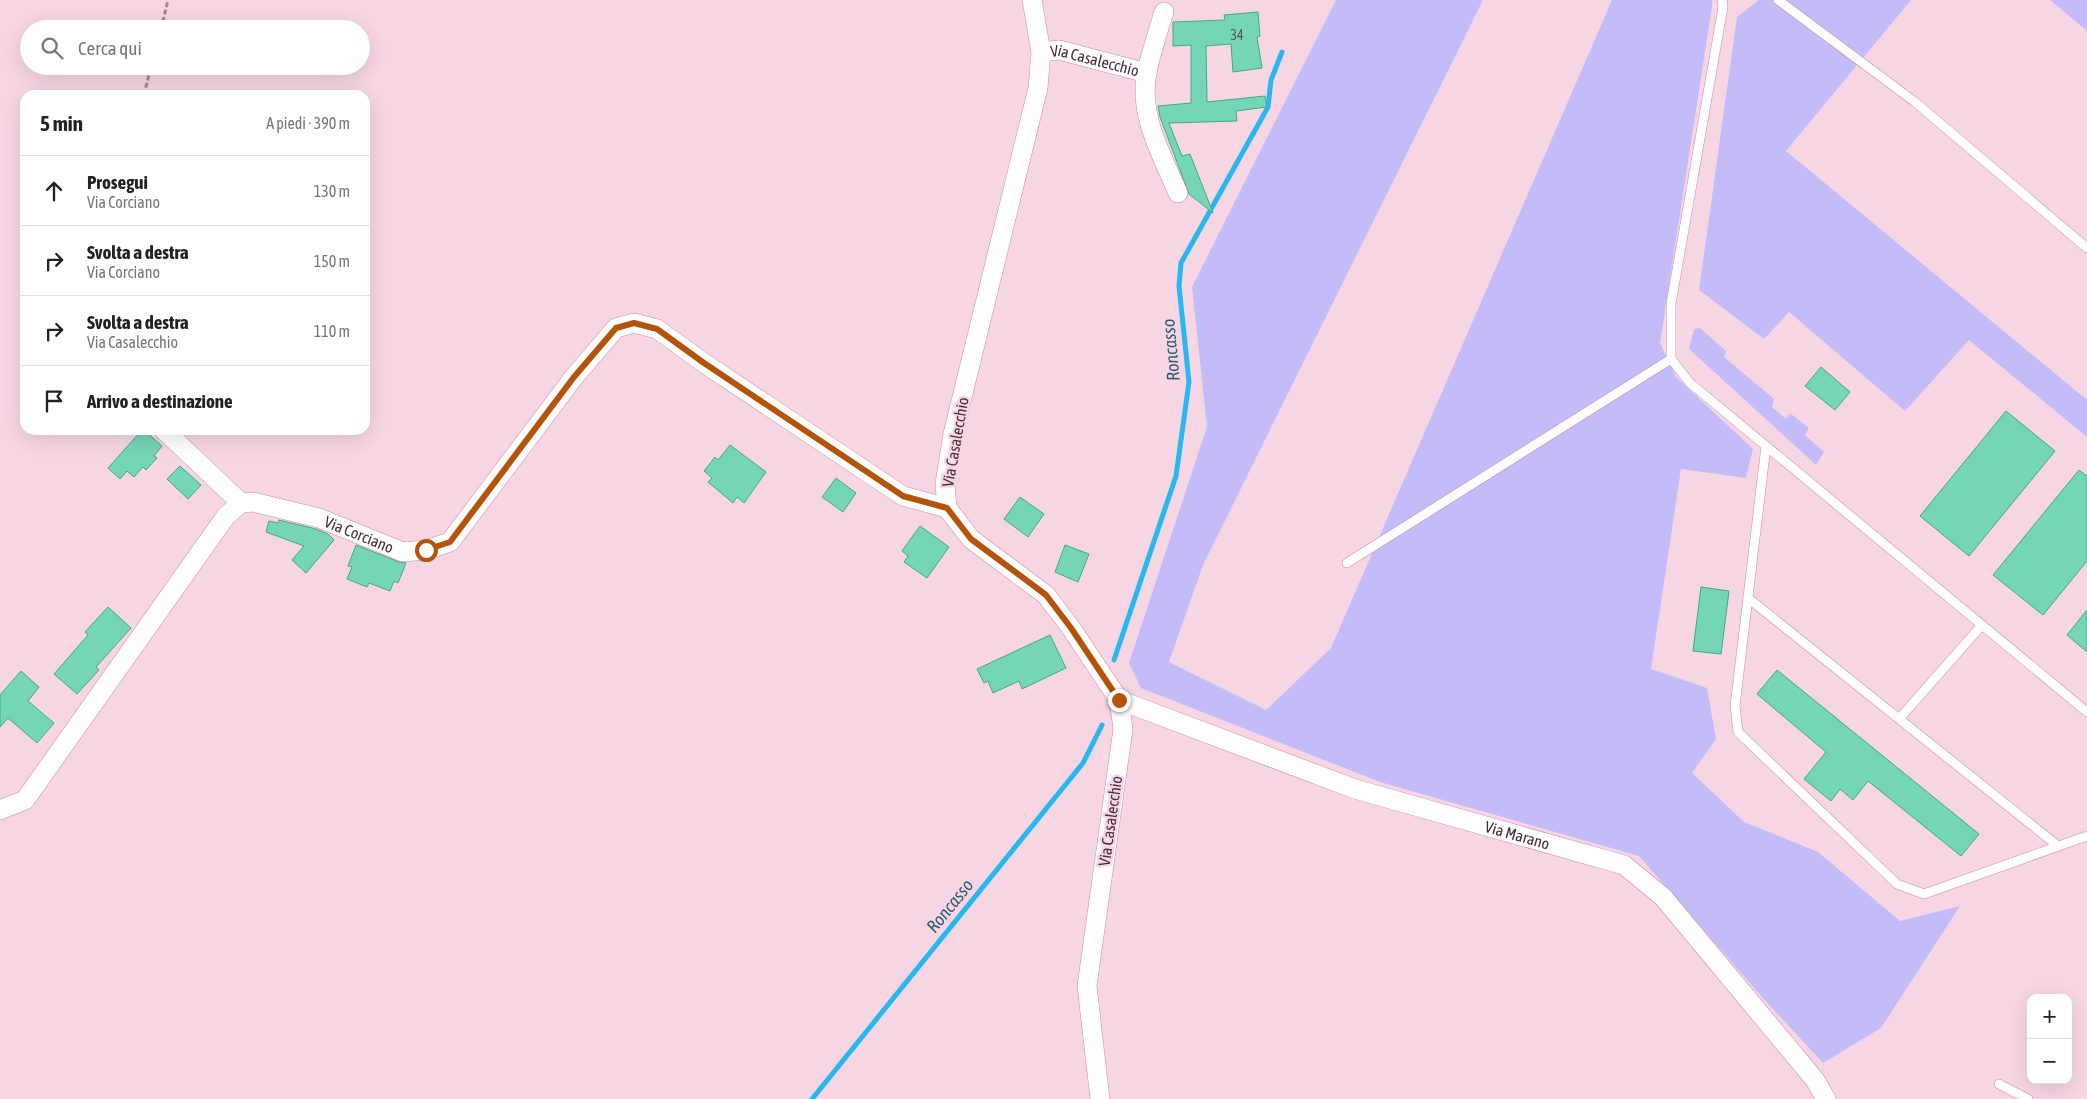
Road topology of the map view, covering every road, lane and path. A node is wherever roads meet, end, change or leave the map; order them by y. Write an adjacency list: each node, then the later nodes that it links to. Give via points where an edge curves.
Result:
1 (168, 0): 6 (path)
2 (1032, 0): 7 (street, Via Casalecchio)
3 (1722, 0): 13 (lane, via 1671,304)
4 (1778, 0): 12 (lane, via 1915,102)
5 (1164, 12): 8 (street, Via Casalecchio)
6 (163, 20)
7 (1041, 52): 8 (street, Via Casalecchio, via 1058,50); 17 (street, Via Casalecchio, via 1038,88 953,434 945,484)
8 (1147, 73): 11 (street, Via Casalecchio, via 1145,97 1151,132)
9 (150, 75): 10 (path)
10 (145, 90)
11 (1178, 193)
12 (2087, 248)
13 (1671, 359): 15 (lane, via 1690,383); 18 (lane)
14 (169, 435): 16 (street)
15 (1766, 446): 19 (lane); 20 (lane)
16 (241, 503): 17 (street, Via Corciano, via 253,502 319,518 404,552 426,550 450,542 574,377 616,328 634,323 657,329 903,496); 24 (street, via 226,516 25,800)
17 (947, 508): 21 (street, Via Casalecchio, via 971,539 1046,595)
18 (1347, 563)
19 (1748, 598): 23 (lane); 26 (lane, via 1735,706 1738,732 1896,884 1924,894)
20 (1982, 625): 22 (lane); 23 (lane)
21 (1119, 700): 28 (street, Via Casalecchio, via 1123,729 1087,986); 29 (street, Via Marano, via 1355,789 1624,865 1663,897 1815,1080)
22 (2087, 712)
23 (1899, 719): 26 (lane)
24 (0, 810)
25 (2087, 836): 26 (lane)
26 (2058, 846)
27 (1999, 1084): 30 (lane)
28 (1100, 1099)
29 (1826, 1099)
30 (2028, 1099)

